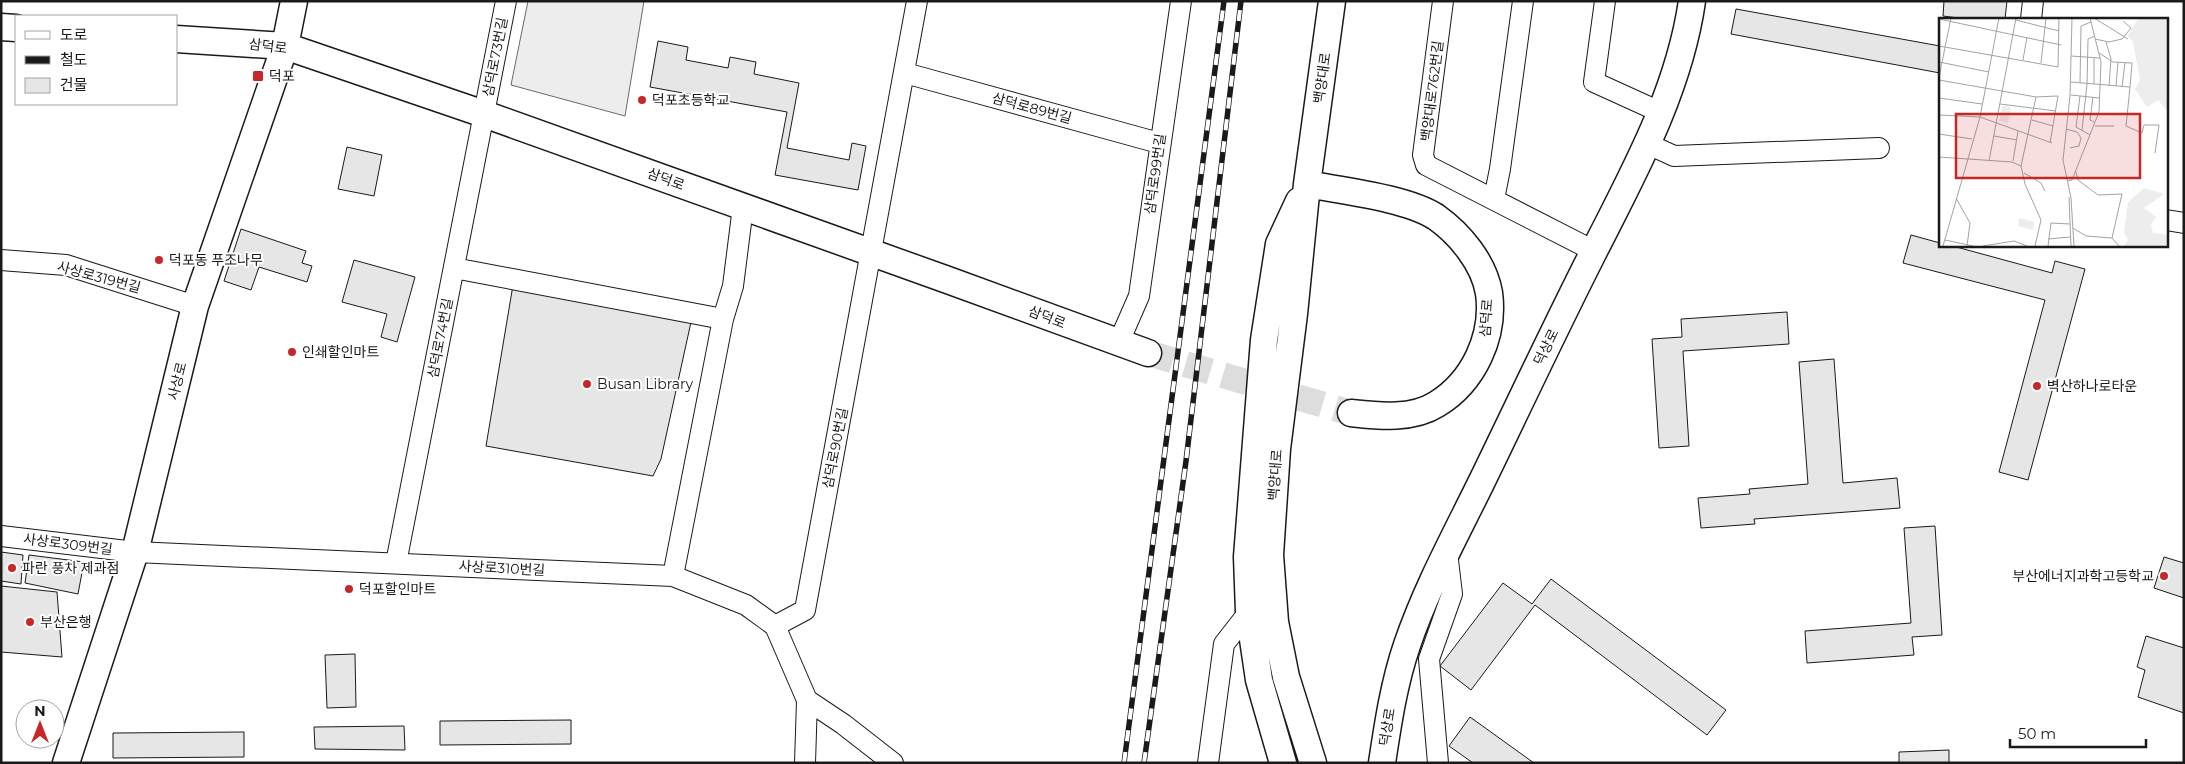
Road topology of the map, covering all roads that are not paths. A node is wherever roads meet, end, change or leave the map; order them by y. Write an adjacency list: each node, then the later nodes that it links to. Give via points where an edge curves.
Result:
1 (294, 1): 15 (main road, 사상로)
2 (506, 1): 18 (street, 삼덕로73번길)
3 (917, 1): 16 (street)
4 (1181, 1): 19 (street, 삼덕로99번길)
5 (1332, 1): 22 (main road, 백양대로)
6 (1443, 1): 23 (street, 백양대로762번길, via 1423,156 1426,165)
7 (1523, 1): 23 (street)
8 (1605, 1): 17 (street, via 1594,82)
9 (1692, 1): 17 (main road, 덕상로, via 1681,57)
10 (2033, 1): 11 (street)
11 (2031, 18)
12 (1, 27): 13 (main road)
13 (15, 28)
14 (178, 39): 15 (main road, 삼덕로)
15 (285, 46): 18 (main road, 삼덕로); 31 (main road, 사상로)
16 (905, 73): 19 (street, 삼덕로89번길); 28 (street)
17 (1660, 112): 20 (main road, 덕상로)
18 (484, 114): 24 (main road, 삼덕로); 30 (street, 삼덕로74번길)
19 (1159, 143): 33 (street, 삼덕로99번길, via 1139,296)
20 (1648, 144): 21 (street, via 1674,156); 27 (main road, 덕상로)
21 (1878, 148)
22 (1308, 184): 35 (main road, 삼덕로, via 1408,204 1434,216 1466,246 1480,267 1489,293 1485,342 1474,368 1458,388 1436,405 1417,412 1388,417); 41 (main road, 백양대로, via 1278,244 1264,340 1247,557); 49 (main road, 백양대로, via 1277,449 1270,556 1275,622 1286,677)
23 (1494, 199): 27 (street, 백양대로762번길)
24 (743, 207): 28 (main road, 삼덕로); 32 (street, via 733,286)
25 (2168, 220): 26 (street)
26 (2184, 223)
27 (1594, 250): 38 (main road, 덕상로)
28 (872, 253): 33 (main road, 삼덕로); 42 (street, 삼덕로90번길, via 804,610)
29 (1, 260): 31 (street, 사상로319번길, via 66,265)
30 (454, 268): 32 (street); 39 (street, 삼덕로74번길)
31 (195, 306): 37 (main road, 사상로)
32 (723, 320): 40 (street)
33 (1118, 344): 34 (main road, 삼덕로)
34 (1148, 354)
35 (1351, 413)
36 (1, 536): 37 (street, 사상로309번길)
37 (135, 552): 39 (street, 사상로310번길); 44 (main road, 사상로)
38 (1447, 552): 50 (main road, 덕상로, via 1406,645 1391,703); 51 (street, via 1452,594 1428,659)
39 (396, 563): 40 (street, 사상로310번길)
40 (673, 576): 42 (street, 사상로310번길, via 746,605)
41 (1249, 612): 47 (street, via 1224,644); 48 (main road, 백양대로, via 1259,680)
42 (775, 626): 43 (street)
43 (807, 700): 45 (street); 46 (street)
44 (66, 763)
45 (805, 763)
46 (893, 763)
47 (1208, 763)
48 (1283, 763)
49 (1313, 763)
50 (1382, 763)
51 (1438, 763)

